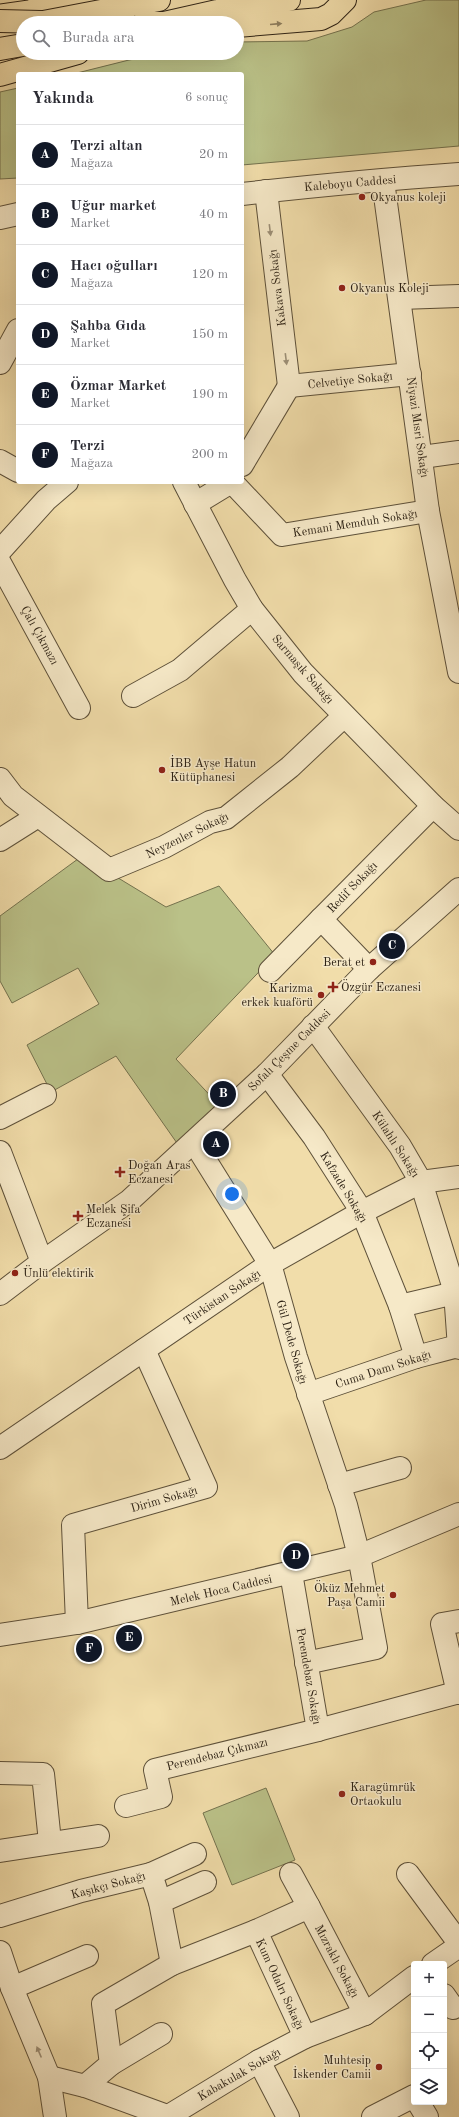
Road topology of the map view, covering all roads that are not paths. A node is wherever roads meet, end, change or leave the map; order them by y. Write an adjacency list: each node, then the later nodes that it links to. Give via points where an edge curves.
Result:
1 (159, 0): 4 (main road)
2 (289, 0): 5 (main road, via 217,11)
3 (345, 0): 8 (main road, one-way to 3, via 321,19 331,14)
4 (73, 16)
5 (205, 16)
6 (0, 21): 7 (main road)
7 (16, 21)
8 (244, 25)
9 (16, 27): 10 (main road)
10 (0, 30)
11 (16, 46): 12 (main road)
12 (0, 49)
13 (53, 60): 14 (main road)
14 (0, 75)
15 (459, 174): 16 (street, Kaleboyu Caddesi, via 402,178)
16 (384, 182): 17 (street, Kaleboyu Caddesi, via 354,182); 22 (street, Niyazi Mısri Sokağı)
17 (266, 191): 18 (street, Kaleboyu Caddesi); 26 (street, Kakava Sokağı, one-way to 26)
18 (244, 194)
19 (16, 214): 20 (street)
20 (0, 218)
21 (459, 296): 22 (street)
22 (400, 298): 25 (street, Niyazi Mısri Sokağı)
23 (16, 334): 24 (street)
24 (0, 363)
25 (410, 374): 26 (street, Celvetiye Sokağı); 28 (street, Niyazi Mısri Sokağı)
26 (289, 386): 30 (street)
27 (459, 452): 28 (street)
28 (422, 457): 37 (street, Niyazi Mısri Sokağı)
29 (0, 461): 31 (street)
30 (244, 462)
31 (16, 470)
32 (65, 484): 38 (street, via 46,500)
33 (185, 484): 36 (street, Sarmaşık Sokağı)
34 (229, 484): 36 (street)
35 (234, 484): 37 (street, Kemani Memduh Sokağı, via 282,535)
36 (195, 504): 40 (street, Sarmaşık Sokağı)
37 (428, 511): 41 (street, Niyazi Mısri Sokağı)
38 (0, 551)
39 (0, 563): 44 (street, Çalı Çıkmazı)
40 (252, 609): 43 (street, via 180,670); 45 (street, Sarmaşık Sokağı, via 303,673)
41 (455, 622): 42 (street, Niyazi Mısri Sokağı)
42 (459, 672)
43 (132, 696)
44 (79, 708)
45 (344, 716): 47 (street, Sarmaşık Sokağı); 48 (street, Neyzenler Sokağı, via 290,767 226,818 210,822 164,847 109,870)
46 (0, 779): 48 (street, via 13,796)
47 (433, 806): 49 (street, Sarmaşık Sokağı); 52 (street, Redif Sokağı)
48 (38, 816): 50 (street)
49 (459, 829)
50 (0, 840)
51 (459, 889): 53 (street, Sofalı Çeşme Caddesi)
52 (321, 919): 53 (street, Redif Sokağı); 54 (street)
53 (369, 969): 55 (street, Sofalı Çeşme Caddesi)
54 (270, 971)
55 (313, 1026): 56 (street, Sofalı Çeşme Caddesi); 62 (street, Külahlı Sokağı, via 400,1146)
56 (267, 1074): 59 (street, Sofalı Çeşme Caddesi); 63 (street, Kafzade Sokağı, via 314,1137)
57 (45, 1095): 58 (street)
58 (0, 1118)
59 (194, 1142): 64 (street, Sofalı Çeşme Caddesi, via 129,1201); 65 (street, Gül Dede Sokağı)
60 (0, 1152): 64 (street)
61 (459, 1177): 62 (street, Türkistan Sokağı)
62 (421, 1182): 63 (street, Türkistan Sokağı); 66 (street, Külahlı Sokağı)
63 (362, 1212): 65 (street, Türkistan Sokağı); 68 (street, Kafzade Sokağı)
64 (42, 1262): 67 (street, Sofalı Çeşme Caddesi)
65 (270, 1264): 70 (street, Türkistan Sokağı); 72 (street, Gül Dede Sokağı)
66 (457, 1292): 68 (street); 69 (street, Külahlı Sokağı)
67 (0, 1294)
68 (400, 1306): 71 (street, Kafzade Sokağı)
69 (459, 1347): 71 (street, Cuma Damı Sokağı)
70 (144, 1350): 73 (street, Türkistan Sokağı); 80 (street, Dirim Sokağı, via 206,1487 73,1525)
71 (416, 1357): 72 (street, Cuma Damı Sokağı)
72 (308, 1394): 75 (street, Gül Dede Sokağı)
73 (0, 1448)
74 (400, 1468): 75 (street)
75 (339, 1485): 77 (street, Gül Dede Sokağı)
76 (459, 1517): 77 (street, Melek Hoca Caddesi)
77 (359, 1556): 78 (street, Melek Hoca Caddesi); 83 (street, Gül Dede Sokağı, via 376,1648)
78 (291, 1573): 80 (street, Melek Hoca Caddesi); 83 (street, Perendebaz Sokağı)
79 (459, 1621): 84 (street, via 442,1624)
80 (77, 1623): 81 (street, Melek Hoca Caddesi)
81 (0, 1635): 82 (street)
82 (0, 1638)
83 (306, 1663): 85 (street, Perendebaz Sokağı)
84 (458, 1692): 85 (street, Perendebaz Sokağı)
85 (318, 1730): 87 (street, Perendebaz Çıkmazı, via 155,1770 161,1797)
86 (0, 1773): 89 (street, via 43,1774)
87 (126, 1806)
88 (98, 1836): 89 (street)
89 (50, 1842): 90 (street)
90 (0, 1852)
91 (195, 1854): 92 (street)
92 (151, 1874): 96 (street, Kaşıkçı Sokağı); 98 (street, Kaşıkçı Sokağı, via 82,1891)
93 (291, 1874): 97 (street, Mızraklı Sokağı)
94 (408, 1874): 100 (street)
95 (205, 1882): 96 (street)
96 (160, 1902): 104 (street, Kaşıkçı Sokağı)
97 (309, 1907): 99 (street); 107 (street, Mızraklı Sokağı)
98 (0, 1916)
99 (256, 1931): 104 (street); 109 (street, Kum Odalrı Sokağı)
100 (459, 1944): 103 (street)
101 (0, 1952): 106 (street)
102 (87, 1956): 106 (street)
103 (437, 1961)
104 (172, 1964): 111 (street, via 103,2004)
105 (411, 1980): 107 (street, Kabakulak Sokağı)
106 (12, 1988): 112 (street, one-way to 106)
107 (365, 2014): 109 (street, Kabakulak Sokağı)
108 (161, 2034): 111 (street)
109 (305, 2037): 110 (street, Kabakulak Sokağı)
110 (259, 2061): 116 (street, Kabakulak Sokağı); 118 (street)
111 (111, 2064): 113 (street)
112 (49, 2077): 113 (street); 117 (street)
113 (85, 2086): 116 (street)
114 (411, 2098): 119 (street)
115 (420, 2105): 120 (street)
116 (169, 2116)
117 (55, 2117)
118 (288, 2117)
119 (373, 2117)
120 (427, 2117)

